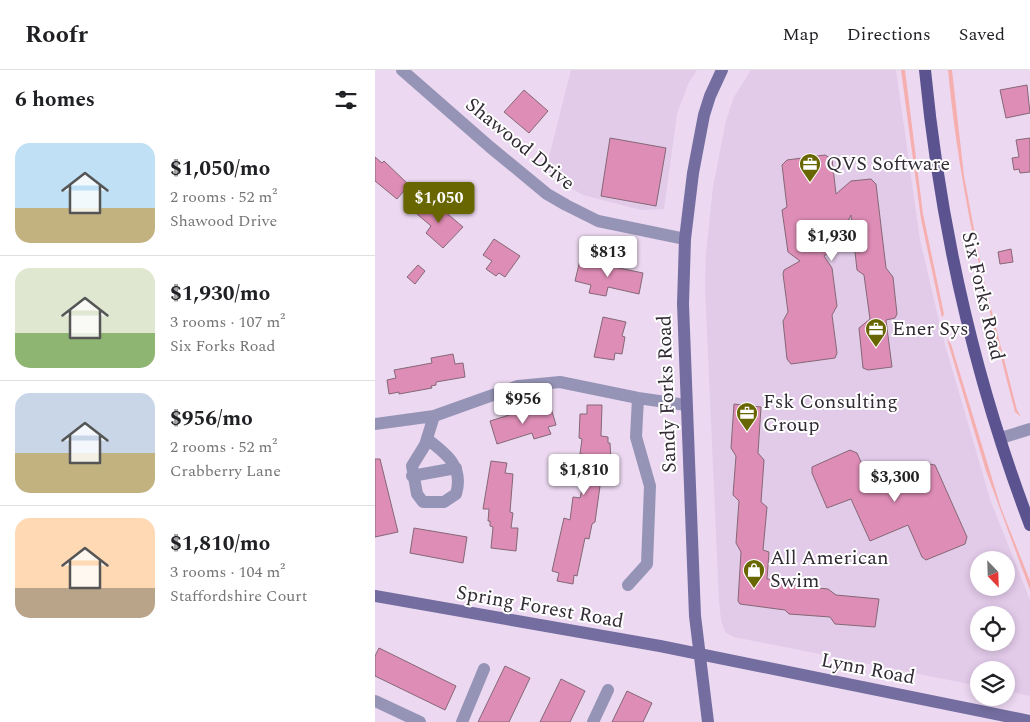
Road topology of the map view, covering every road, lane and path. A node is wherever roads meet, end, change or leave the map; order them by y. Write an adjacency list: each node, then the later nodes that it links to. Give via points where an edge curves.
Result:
1 (402, 70): 4 (street, Shawood Drive, via 526,176 565,205 598,221)
2 (722, 70): 4 (main road, Sandy Forks Road, via 704,115)
3 (925, 70): 10 (main road, Six Forks Road, via 954,264)
4 (685, 239): 6 (main road, Sandy Forks Road)
5 (638, 398): 6 (street); 7 (street, via 560,382 518,386); 15 (street, via 636,437 650,486 647,564)
6 (686, 405): 17 (main road, Sandy Forks Road)
7 (434, 416): 8 (street); 11 (street)
8 (375, 424)
9 (1030, 428): 10 (street)
10 (1001, 438): 14 (main road, Six Forks Road)
11 (427, 439): 12 (street, via 448,454); 13 (street, via 412,466)
12 (456, 468): 13 (street); 13 (street, via 459,475 456,494 444,502 423,502)
13 (412, 476)
14 (1030, 525)
15 (628, 585)
16 (375, 596): 17 (main road, Spring Forest Road)
17 (699, 655): 21 (main road, Lynn Road); 25 (main road, Sandy Forks Road)
18 (484, 669): 23 (street)
19 (608, 690): 24 (street)
20 (375, 701): 22 (street)
21 (1030, 721)
22 (420, 722)
23 (462, 722)
24 (593, 722)
25 (708, 722)

